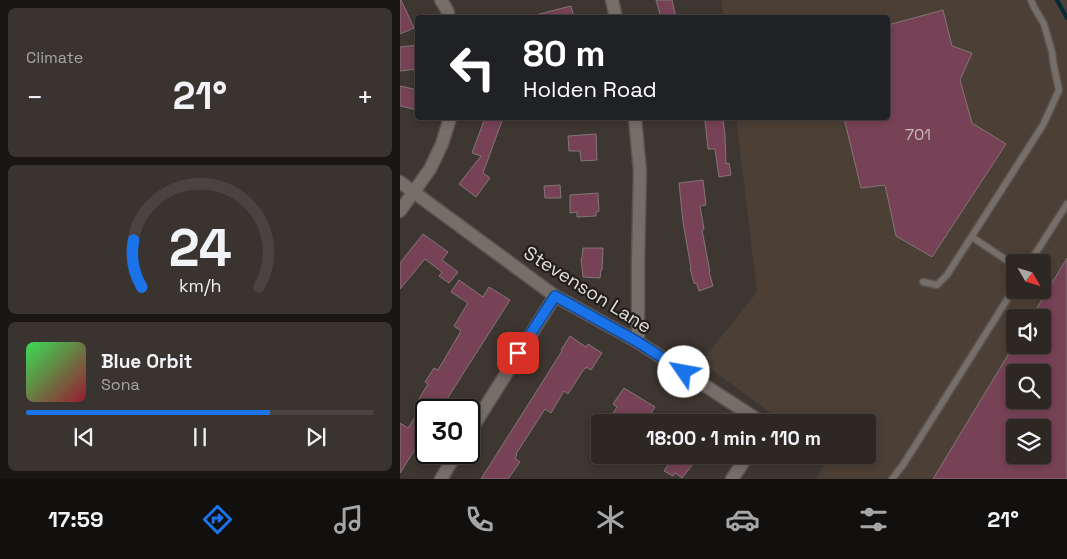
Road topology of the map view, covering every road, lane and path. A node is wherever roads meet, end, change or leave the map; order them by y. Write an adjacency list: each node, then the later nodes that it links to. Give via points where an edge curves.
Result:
1 (441, 0): 4 (street)
2 (612, 0): 5 (street)
3 (1031, 0): 6 (lane, via 1044,24)
4 (448, 15)
5 (615, 15)
6 (1059, 90): 7 (lane); 14 (lane, via 1043,125)
7 (1067, 93)
8 (449, 120): 11 (street, via 430,169)
9 (635, 120): 20 (street, via 640,171)
10 (400, 182): 11 (street, Stevenson Lane)
11 (414, 193): 13 (street); 18 (street, Stevenson Lane)
12 (1067, 204): 15 (lane)
13 (400, 211)
14 (972, 237): 16 (lane); 17 (lane, via 938,285)
15 (1035, 254)
16 (1006, 260)
17 (923, 282)
18 (555, 296): 20 (street, Stevenson Lane); 22 (street)
19 (1008, 299): 27 (lane, via 904,465)
20 (638, 342): 21 (street, Stevenson Lane)
21 (749, 414)
22 (480, 415)
23 (449, 464): 25 (street)
24 (742, 464): 26 (street)
25 (440, 479)
26 (732, 479)
27 (892, 479)

